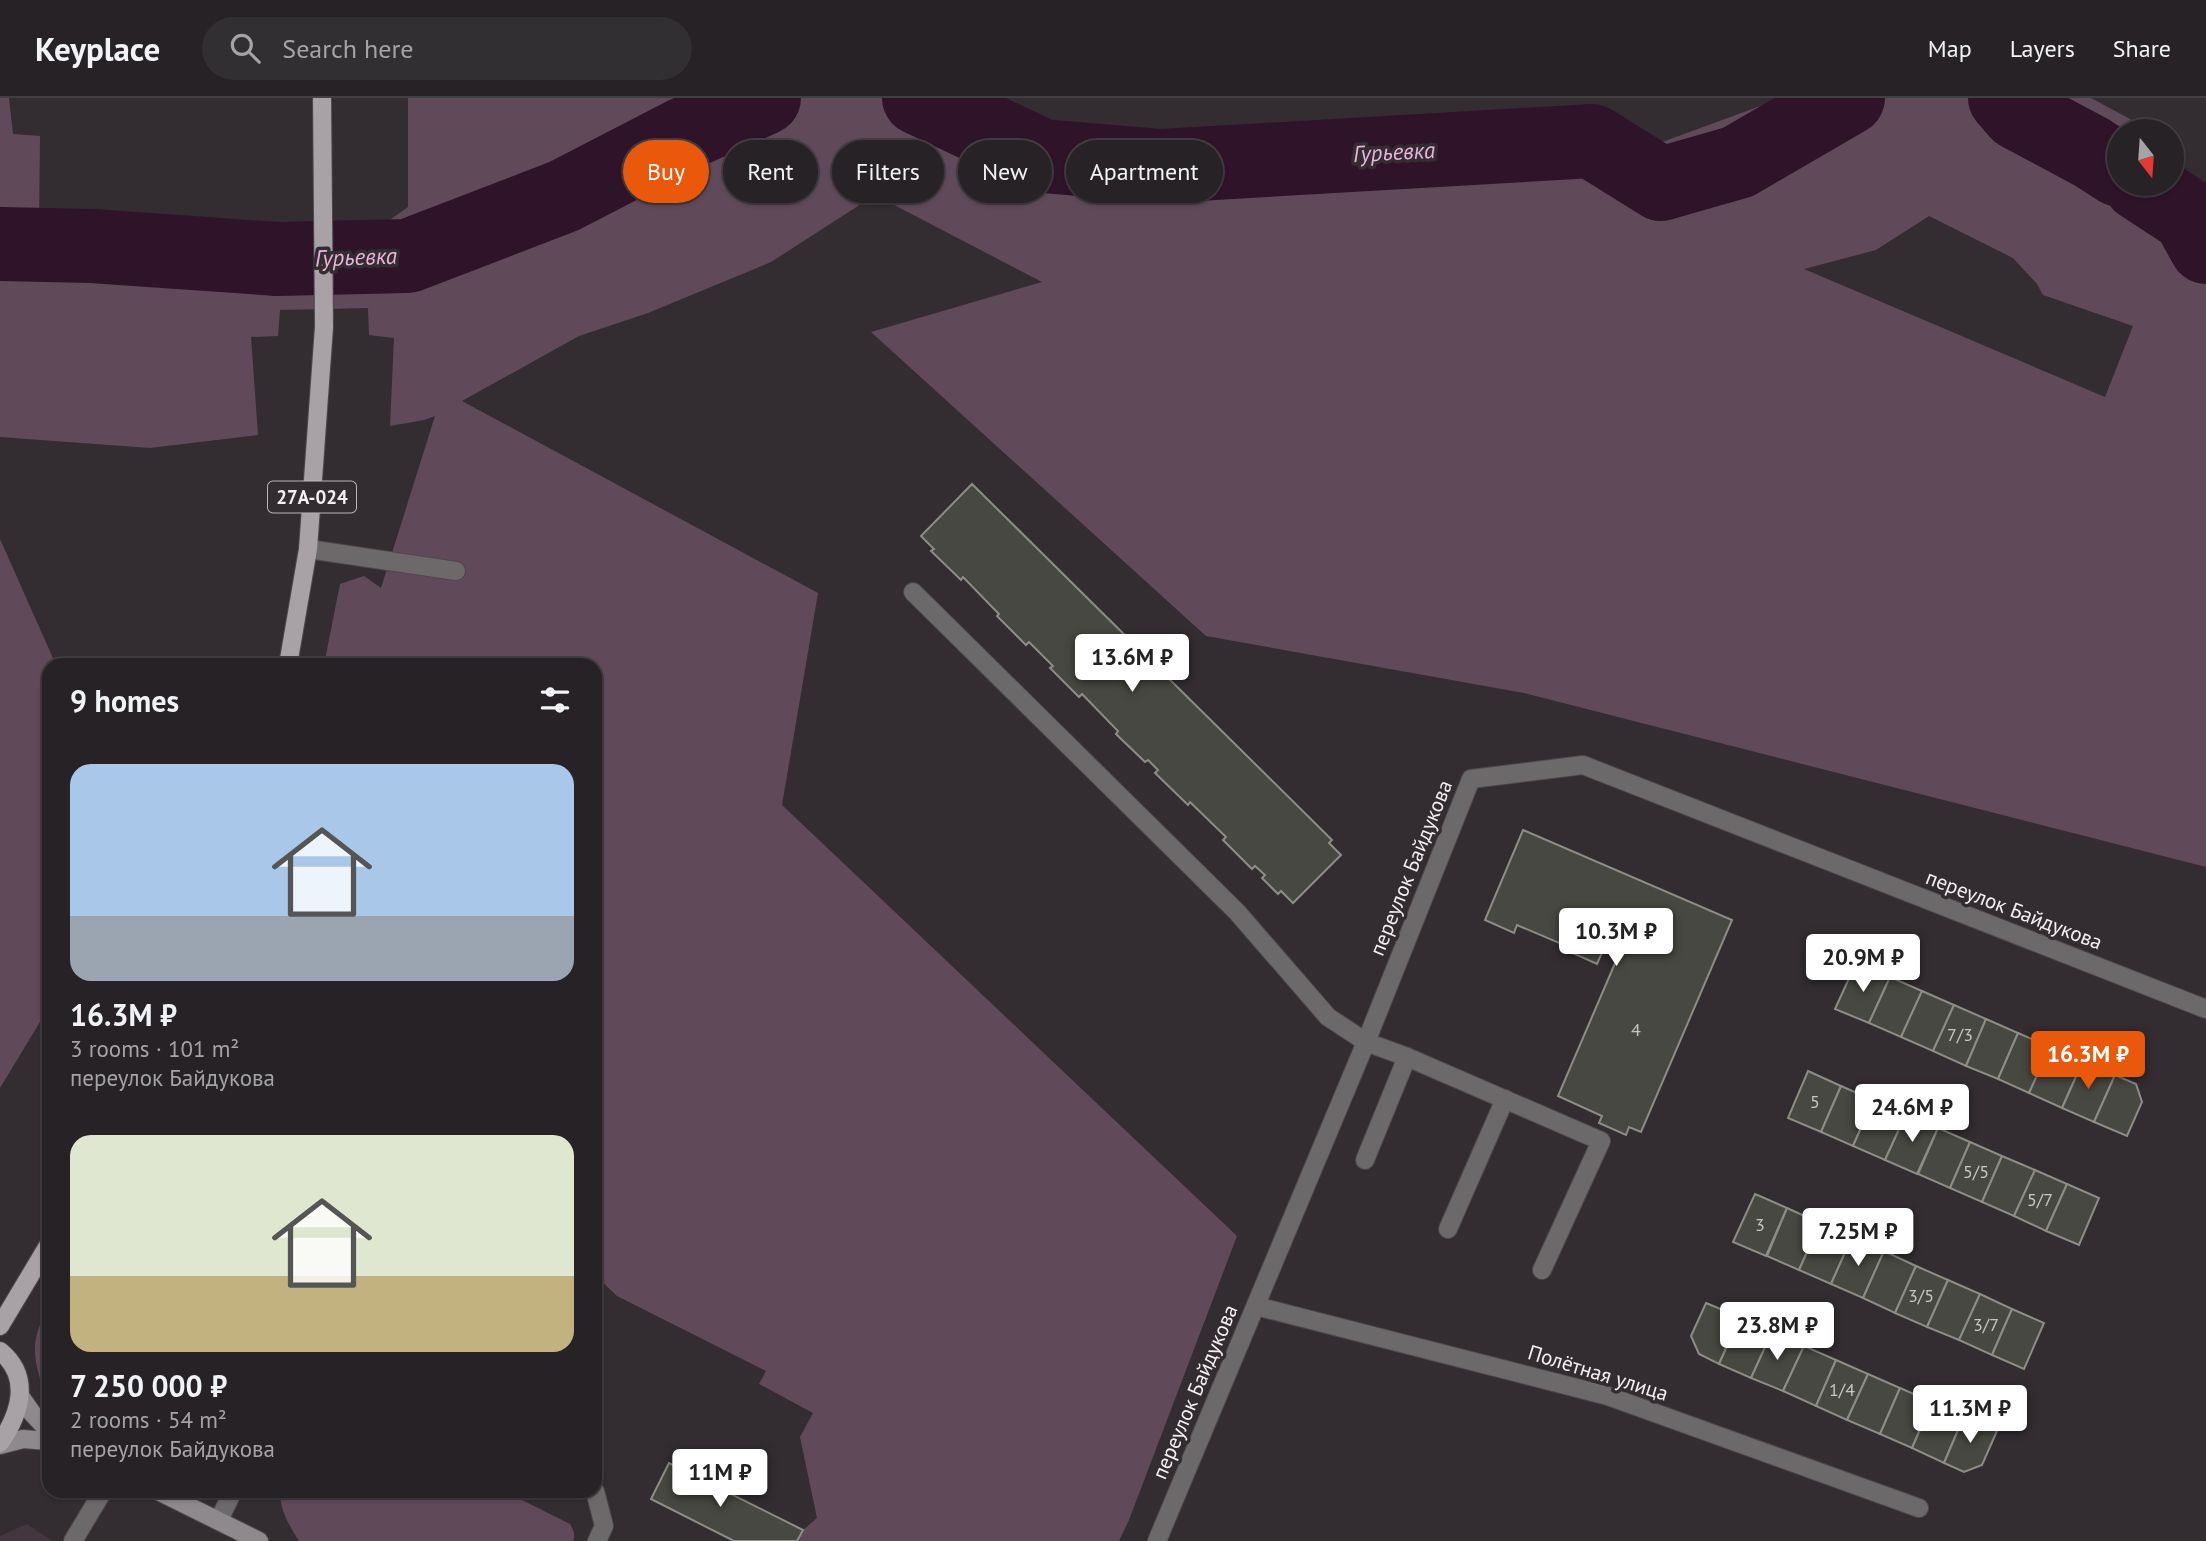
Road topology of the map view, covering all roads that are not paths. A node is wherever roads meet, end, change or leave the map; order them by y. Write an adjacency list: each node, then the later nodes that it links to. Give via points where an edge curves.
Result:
1 (322, 98): 2 (main road, 27А-024, via 324,327)
2 (308, 549): 3 (street); 5 (main road, 27А-024)
3 (456, 571)
4 (913, 592): 7 (street, via 1237,912 1328,1017)
5 (289, 658)
6 (2206, 1009): 7 (street, переулок Байдукова, via 1583,765 1471,779)
7 (1366, 1042): 8 (street); 14 (street, переулок Байдукова)
8 (1407, 1057): 9 (street); 10 (street)
9 (1505, 1099): 11 (street); 13 (street, via 1601,1140)
10 (1365, 1160)
11 (1448, 1230)
12 (42, 1256): 15 (main road)
13 (1542, 1270)
14 (1256, 1306): 25 (street, Полётная улица, via 1608,1396); 27 (street, переулок Байдукова)
15 (0, 1326)
16 (0, 1351): 17 (main road, via 16,1372)
17 (20, 1396): 18 (main road); 20 (main road, via 13,1424)
18 (42, 1424)
19 (42, 1440): 20 (main road)
20 (0, 1444)
21 (99, 1498): 28 (street)
22 (173, 1498): 26 (main road)
23 (230, 1498): 26 (street)
24 (597, 1498): 30 (street, via 604,1526)
25 (1919, 1507)
26 (219, 1520): 29 (main road)
27 (1162, 1540)
28 (73, 1541)
29 (259, 1541)
30 (597, 1541)

